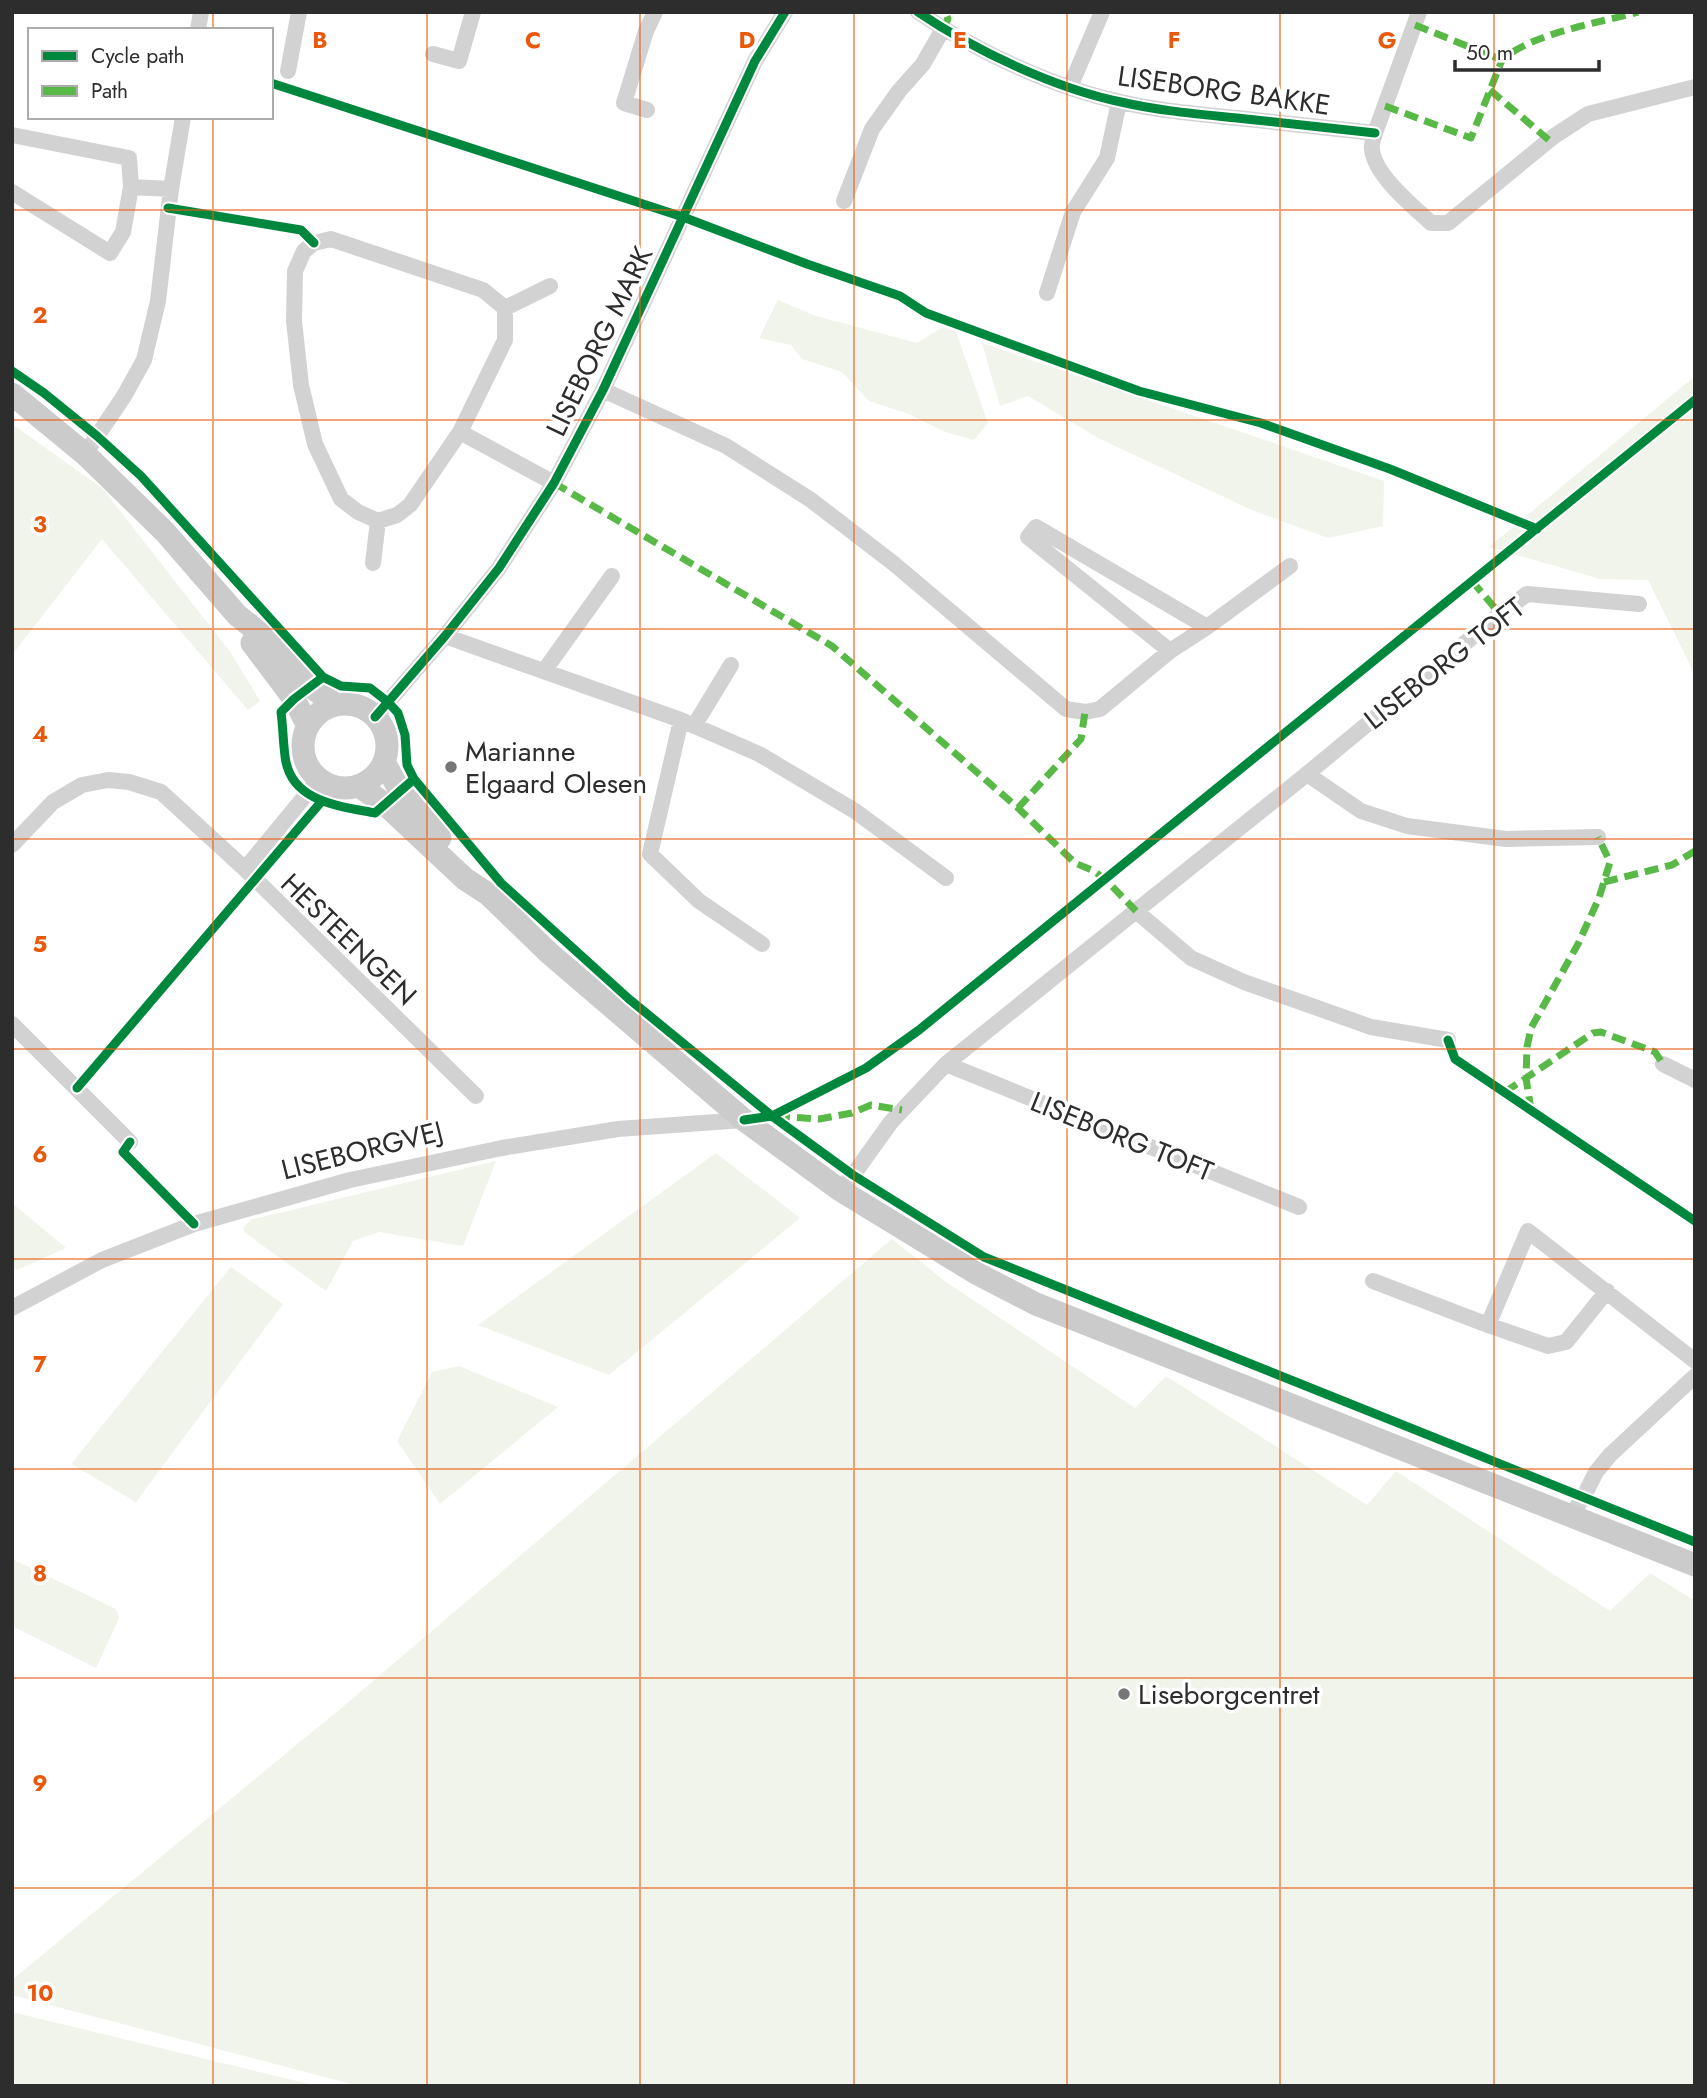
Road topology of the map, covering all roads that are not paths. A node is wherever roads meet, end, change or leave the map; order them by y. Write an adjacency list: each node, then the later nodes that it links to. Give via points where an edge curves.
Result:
1 (299, 12): 10 (street)
2 (472, 12): 9 (street, via 459,61)
3 (655, 12): 14 (street, via 624,103)
4 (785, 12): 25 (street, LISEBORG MARK, via 755,61)
5 (918, 12): 8 (street, LISEBORG BAKKE)
6 (1102, 12): 11 (street)
7 (1419, 12): 16 (street)
8 (943, 29): 11 (street, LISEBORG BAKKE, via 1002,60); 21 (street, via 923,64 872,129)
9 (433, 54)
10 (288, 72)
11 (1070, 87): 13 (street, LISEBORG BAKKE)
12 (1695, 87): 16 (street, via 1588,114 1448,223 1431,223 1380,170 1372,149)
13 (1119, 102): 16 (street, LISEBORG BAKKE); 23 (street, LISEBORG BAKKE, via 1107,158 1073,212)
14 (647, 110)
15 (183, 119): 19 (street)
16 (1375, 132)
17 (12, 135): 18 (street, via 130,158)
18 (131, 187): 19 (street); 20 (street, via 123,232 110,253)
19 (171, 190): 28 (street, via 158,301 144,360)
20 (12, 192)
21 (844, 201)
22 (550, 286): 24 (street)
23 (1047, 293)
24 (505, 308): 27 (street, via 505,340); 30 (street, via 483,290 331,239 304,251 295,271 294,321 300,385 315,444 341,499)
25 (603, 390): 29 (street, LISEBORG MARK); 38 (street, LISEBORG MARK, via 726,446 811,500 893,562 1066,709 1100,709)
26 (12, 394): 28 (street)
27 (460, 432): 29 (street); 30 (street, via 410,505)
28 (85, 454): 35 (street, via 165,531)
29 (554, 483): 37 (street, LISEBORG MARK, via 499,568)
30 (378, 521): 31 (street)
31 (373, 562)
32 (1290, 566): 36 (street, LISEBORG MARK)
33 (612, 576): 40 (street)
34 (1639, 604): 46 (street, LISEBORG TOFT, via 1527,594)
35 (237, 615): 41 (street); 44 (street)
36 (1207, 627): 38 (street, LISEBORG MARK); 38 (street, via 1036,527 1028,537)
37 (445, 636): 40 (street); 42 (street, LISEBORG MARK)
38 (1170, 651)
39 (731, 665): 43 (street)
40 (544, 671): 43 (street)
41 (336, 705): 42 (street, via 363,709); 44 (street)
42 (375, 717): 45 (street, via 386,738)
43 (688, 722): 52 (street, via 759,754 855,811); 55 (street, via 650,854 699,901)
44 (308, 726): 47 (street, via 304,755)
45 (384, 762): 48 (street, via 378,773); 53 (street, via 400,791)
46 (1307, 774): 49 (street, via 1361,811 1407,826 1506,839); 54 (street, LISEBORG TOFT)
47 (319, 779): 48 (street, via 331,786); 51 (street, HESTEENGEN)
48 (359, 786): 53 (street, via 386,804)
49 (1598, 837)
50 (12, 845): 51 (street, HESTEENGEN, via 53,802 82,785 129,782 161,792)
51 (245, 869): 61 (street, HESTEENGEN)
52 (946, 878)
53 (488, 894): 62 (street, via 549,953)
54 (1136, 911): 57 (street, via 1191,958 1244,982 1371,1027); 58 (street, LISEBORG TOFT)
55 (762, 944)
56 (12, 1024): 63 (street)
57 (1448, 1041)
58 (946, 1064): 64 (street, LISEBORG TOFT, via 891,1122); 65 (street, LISEBORG TOFT)
59 (1663, 1064): 60 (street)
60 (1695, 1080)
61 (476, 1096)
62 (744, 1120): 64 (street); 68 (street, LISEBORGVEJ, via 618,1129 502,1148 351,1181 194,1224 102,1260)
63 (130, 1142)
64 (840, 1190): 72 (street, via 1036,1304)
65 (1299, 1207)
66 (1373, 1281): 69 (street)
67 (1606, 1291): 69 (street, via 1566,1342 1548,1346); 69 (street, via 1528,1231); 70 (street)
68 (12, 1308)
69 (1488, 1325)
70 (1695, 1361)
71 (1695, 1376): 72 (street, via 1611,1455)
72 (1571, 1515): 73 (street)
73 (1695, 1565)

